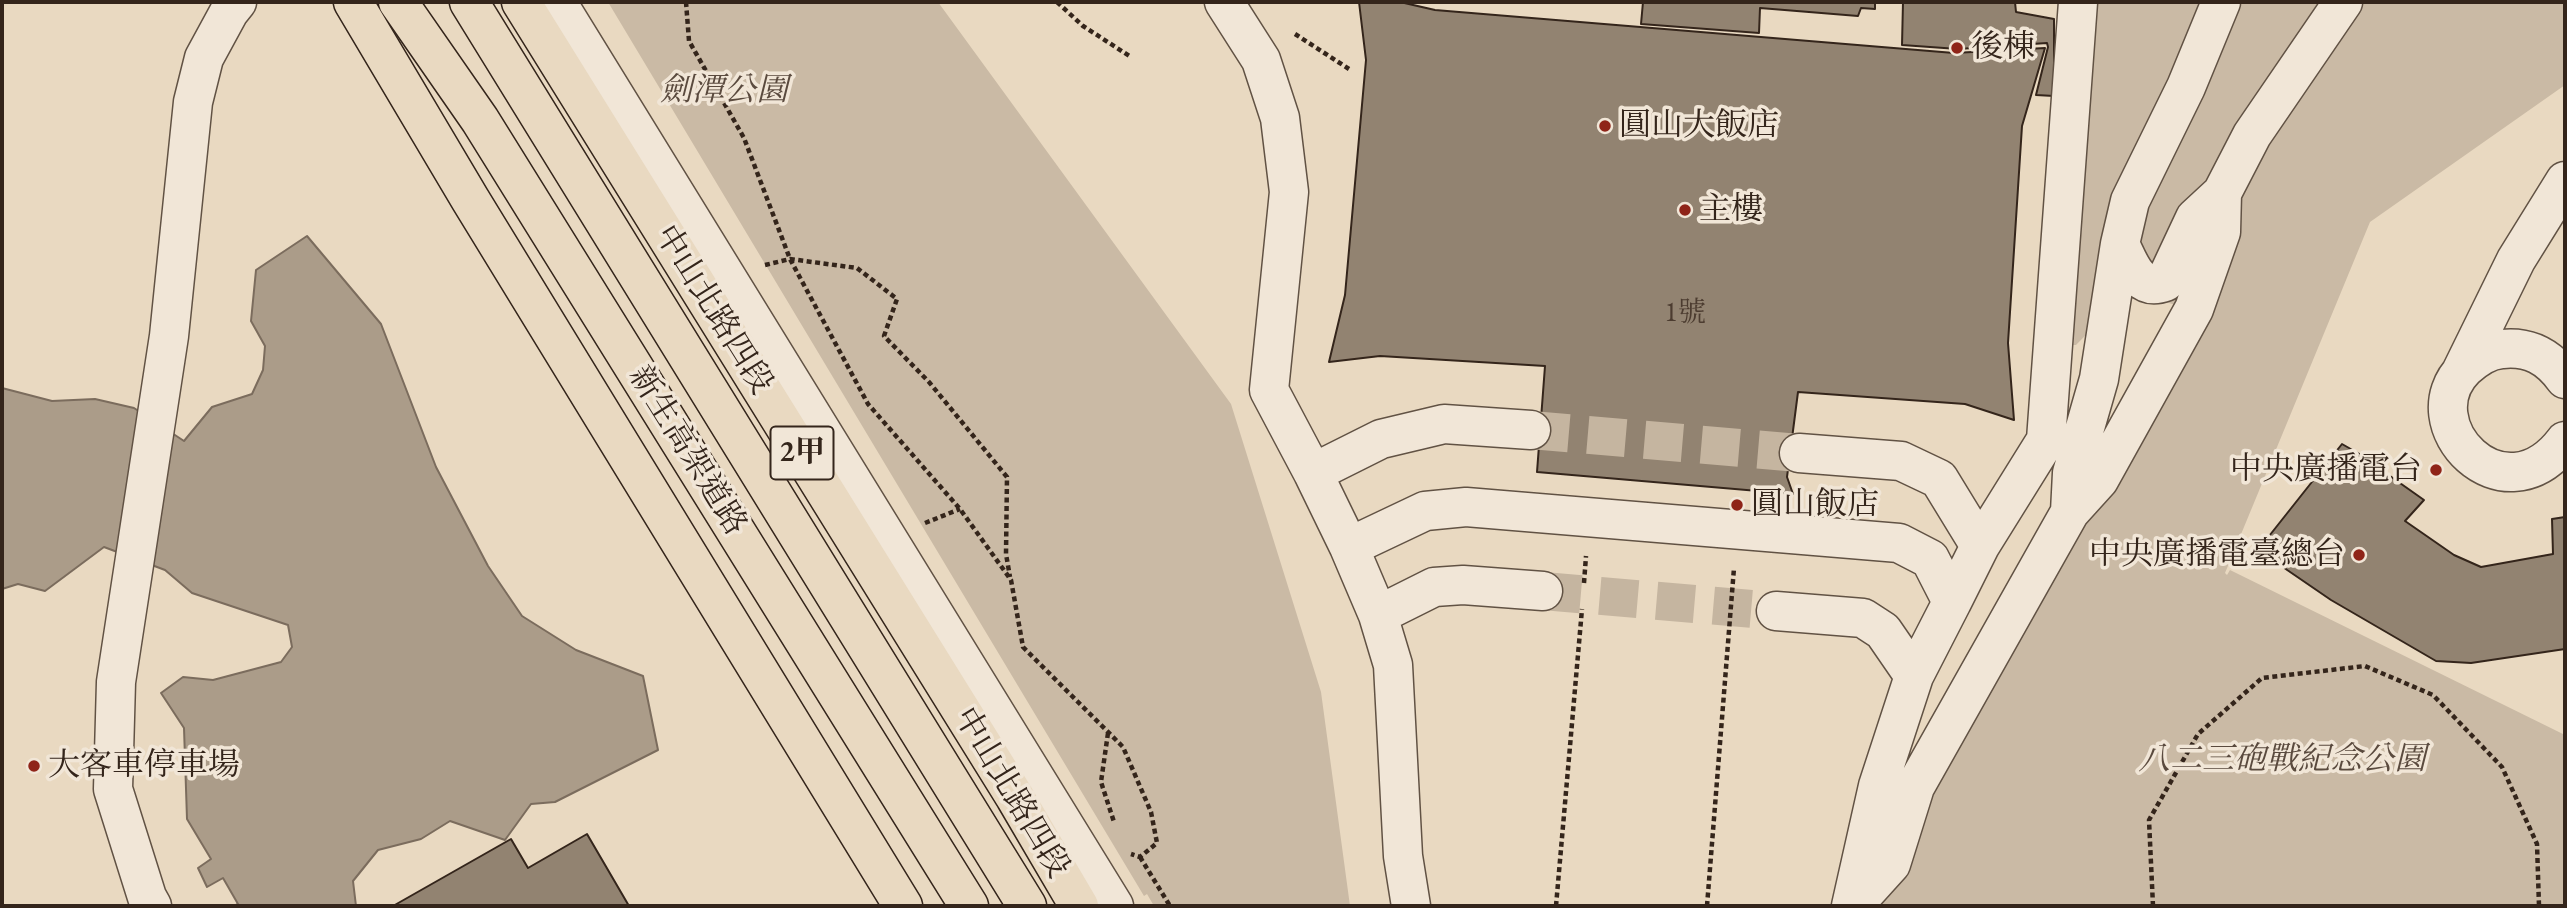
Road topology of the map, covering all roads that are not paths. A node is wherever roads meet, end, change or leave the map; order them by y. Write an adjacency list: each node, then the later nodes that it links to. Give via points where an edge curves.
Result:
1 (237, 2): 28 (lane, via 204,58 194,102 169,336 116,682 113,789)
2 (353, 2): 29 (main road)
3 (398, 2): 30 (main road, 新生高架道路, via 480,120)
4 (469, 2): 31 (main road, 新生高架道路)
5 (522, 2): 32 (main road, 中山北路四段 / 2甲)
6 (557, 2): 33 (lane, 中山北路四段)
7 (1224, 2): 19 (lane, via 1261,60 1280,118 1289,192 1269,390)
8 (2078, 2): 21 (lane, via 2046,440)
9 (2221, 2): 13 (lane, via 2186,87 2130,201)
10 (2343, 2): 12 (lane, via 2252,135)
11 (2565, 181): 14 (lane, via 2516,260)
12 (2222, 193): 13 (lane, via 2194,218 2165,282 2145,283); 20 (lane, via 2221,232 2194,309 2099,480)
13 (2120, 244): 20 (lane, via 2099,379 2072,473)
14 (2461, 373): 15 (lane, via 2476,358 2496,349 2517,347 2554,364); 17 (lane, via 2448,411 2461,448 2476,462 2494,470 2534,468 2552,457)
15 (2565, 379)
16 (1531, 430): 19 (lane, via 1444,424 1381,439)
17 (2565, 441)
18 (1799, 453): 21 (lane, via 1901,461 1939,479)
19 (1314, 473): 22 (lane)
20 (2070, 512): 35 (lane, via 1915,787 1891,864)
21 (1980, 546): 24 (lane)
22 (1349, 547): 24 (lane, via 1425,511 1466,507 1899,543 1930,559); 26 (lane)
23 (1543, 591): 26 (lane, via 1434,587)
24 (1952, 602): 27 (lane)
25 (1776, 611): 27 (lane, via 1863,618 1883,631)
26 (1378, 615): 34 (lane, via 1393,665)
27 (1914, 676): 35 (lane, via 1878,786)
28 (152, 906)
29 (903, 906)
30 (969, 906)
31 (1027, 906)
32 (1079, 906)
33 (1114, 906)
34 (1410, 906)
35 (1852, 906)

